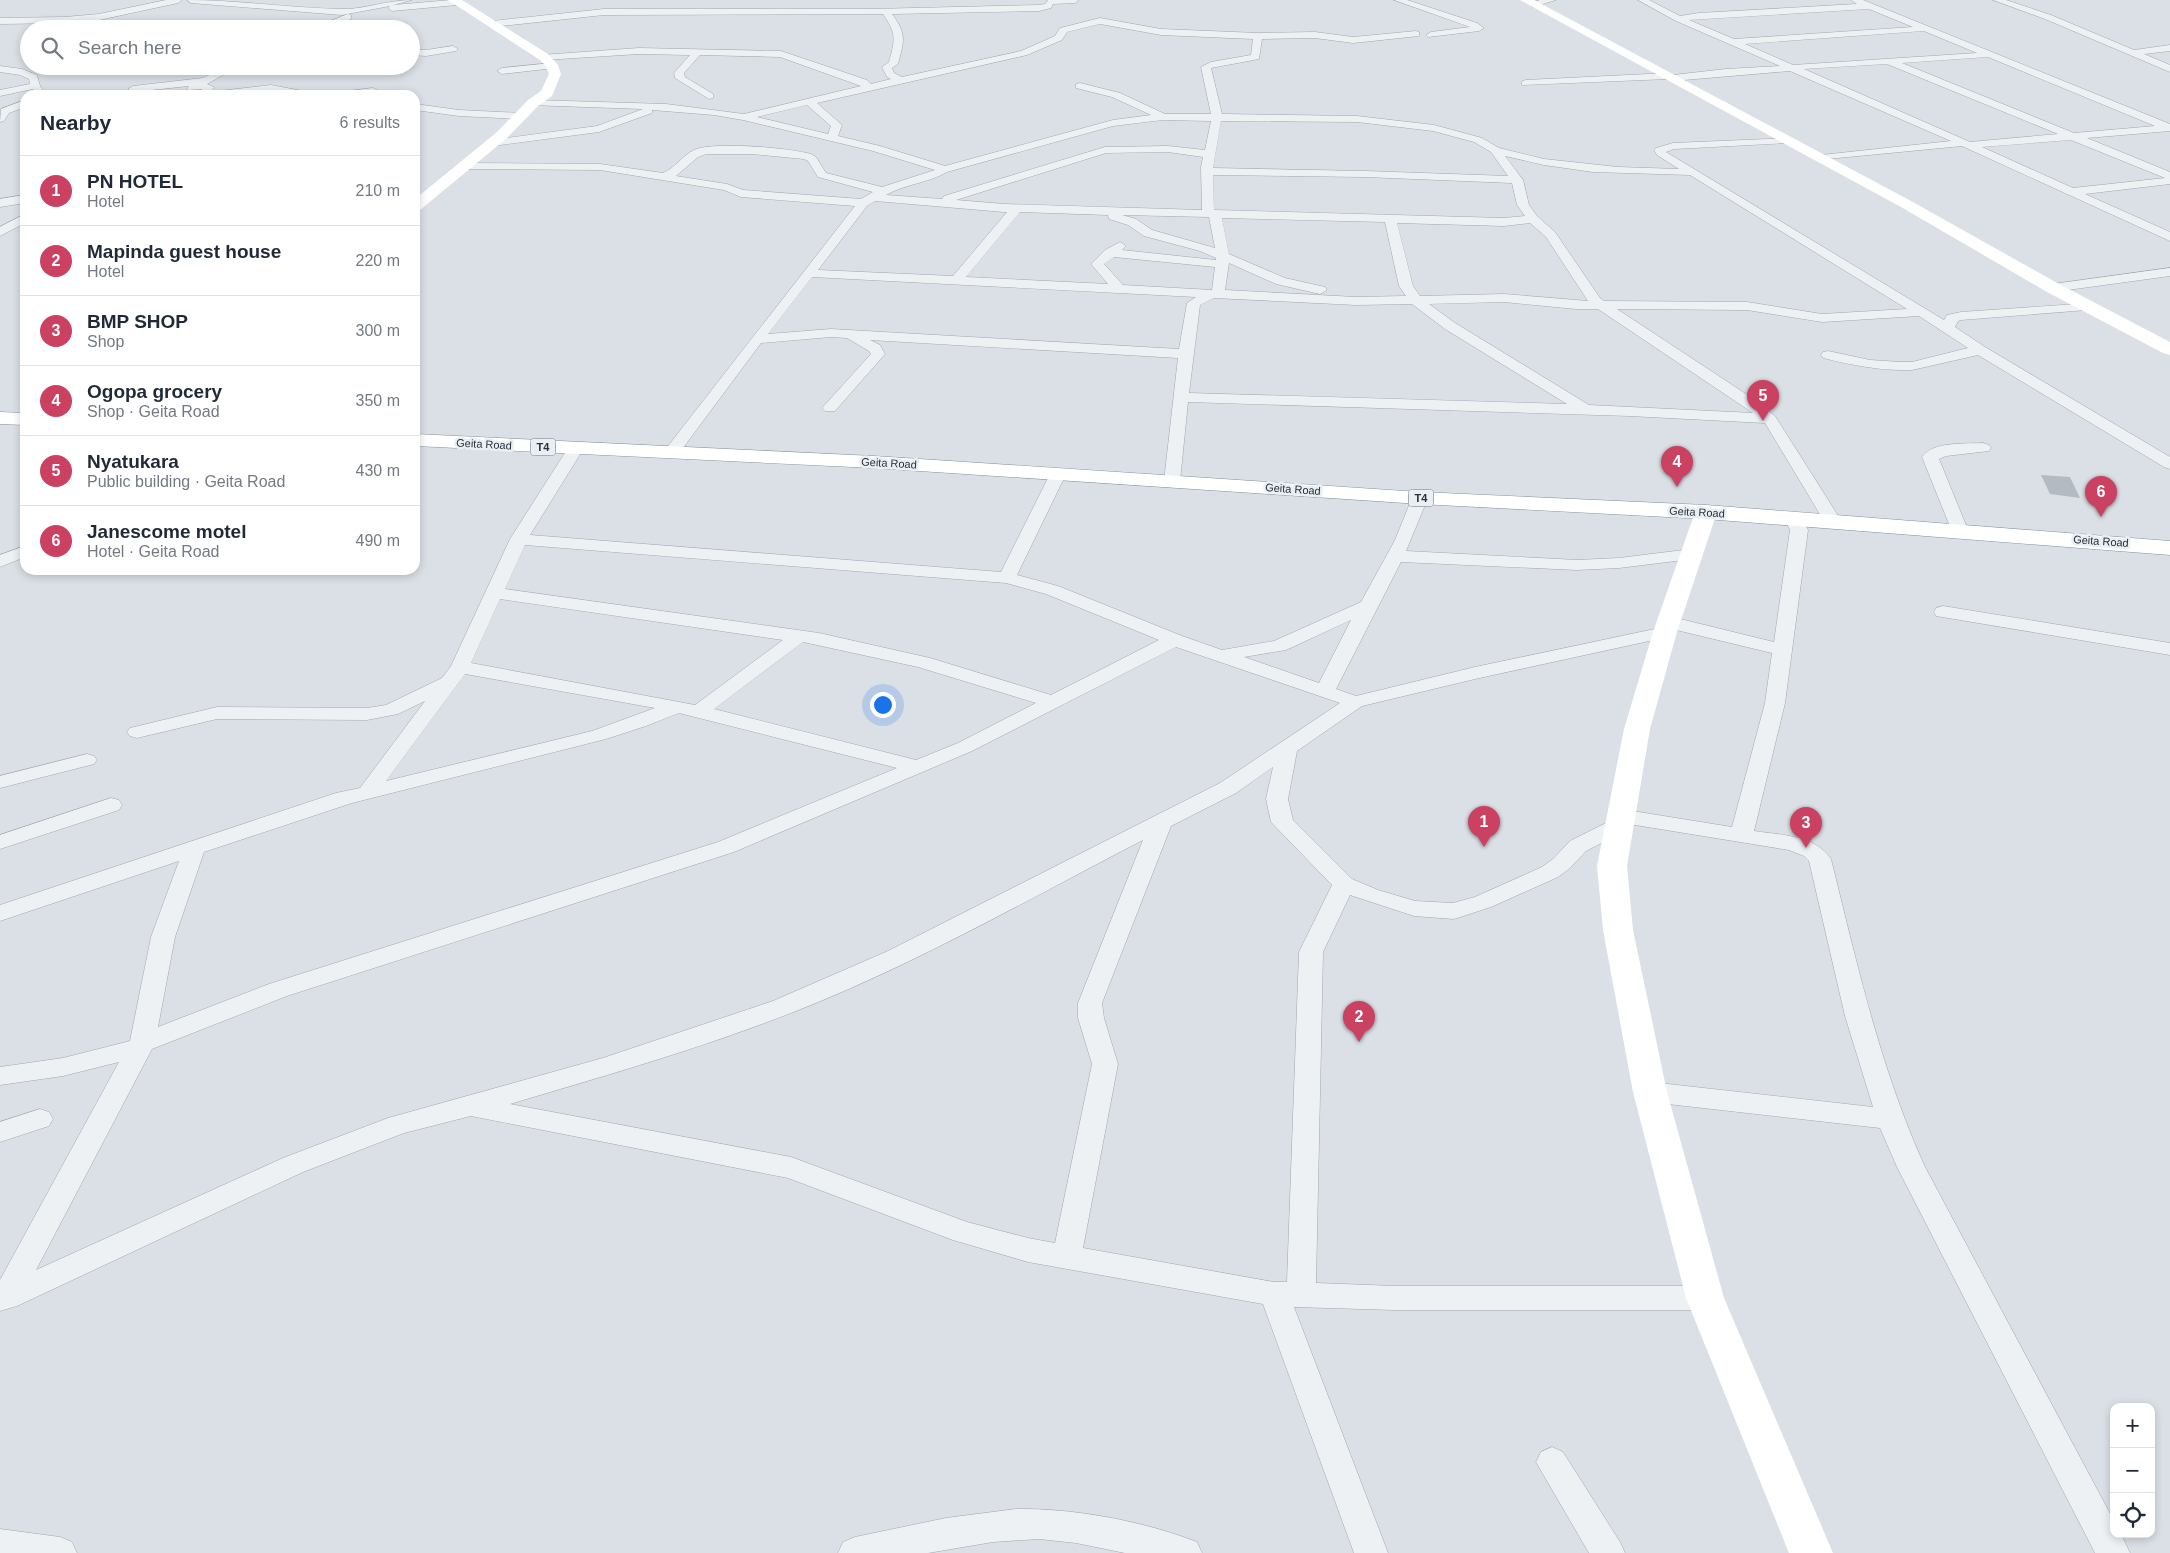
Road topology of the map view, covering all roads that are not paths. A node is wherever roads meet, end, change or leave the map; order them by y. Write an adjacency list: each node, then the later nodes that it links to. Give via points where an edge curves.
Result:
1 (178, 0): 18 (street)
2 (191, 0): 15 (street)
3 (288, 0): 15 (street)
4 (408, 0): 15 (street, via 346,12)
5 (1029, 0): 14 (street)
6 (1075, 0): 14 (street)
7 (1398, 0): 30 (street, via 1478,28)
8 (1552, 0): 13 (street)
9 (1642, 0): 19 (street)
10 (1855, 0): 16 (street)
11 (1997, 0): 37 (street, via 2048,17)
12 (456, 1): 23 (street, via 371,11); 25 (main road)
13 (1531, 2): 49 (main road)
14 (1050, 3): 17 (street)
15 (265, 4)
16 (1868, 6): 19 (street); 27 (street)
17 (885, 11): 25 (street, via 604,12); 50 (street, via 901,38 893,64 887,67 890,75)
18 (111, 15): 21 (street); 22 (street)
19 (1679, 19): 32 (street)
20 (10, 20): 21 (street); 24 (street); 28 (street)
21 (71, 20)
22 (100, 20)
23 (337, 20)
24 (0, 21)
25 (492, 24): 40 (main road)
26 (20, 27): 28 (street)
27 (1926, 28): 32 (street); 38 (street)
28 (0, 29)
29 (1416, 34): 31 (street, via 1353,40 1315,35)
30 (1431, 35)
31 (1258, 36): 50 (street, via 1162,32 1096,22 1064,30 1059,38 1030,52); 71 (street, via 1256,57 1206,68)
32 (1732, 42): 41 (street)
33 (2170, 48): 37 (street)
34 (453, 49): 36 (street)
35 (698, 52): 40 (street, via 631,52); 55 (street, via 784,55 862,82); 62 (street, via 679,73 680,78)
36 (420, 53)
37 (2134, 53): 43 (street)
38 (1991, 55): 39 (street); 75 (street)
39 (1888, 61): 41 (street); 76 (street)
40 (548, 62): 44 (street); 64 (main road, via 555,74 547,93)
41 (1793, 68): 49 (street); 80 (street)
42 (0, 69): 45 (street)
43 (2170, 69)
44 (502, 71)
45 (20, 72)
46 (30, 75): 48 (street)
47 (216, 75): 51 (street)
48 (36, 77): 56 (street); 61 (street)
49 (1670, 77): 52 (street); 77 (main road)
50 (901, 80): 55 (street)
51 (200, 83): 54 (street); 57 (street); 58 (street, via 209,87)
52 (1526, 83)
53 (1080, 86): 73 (street, via 1118,96)
54 (133, 88)
55 (866, 88): 63 (street)
56 (40, 90)
57 (190, 90)
58 (207, 90)
59 (254, 90): 60 (street)
60 (282, 90)
61 (0, 93)
62 (709, 96)
63 (809, 101): 72 (street); 79 (street, via 837,125)
64 (533, 103): 65 (street); 70 (main road)
65 (576, 104): 67 (street); 69 (street)
66 (20, 105): 74 (street, via 5,111)
67 (666, 107): 69 (street); 72 (street)
68 (420, 108): 70 (street)
69 (638, 114): 78 (street, via 599,129)
70 (521, 116): 78 (main road)
71 (1217, 116): 73 (street); 81 (street, via 1397,123 1461,134); 82 (street)
72 (743, 117): 79 (street)
73 (1162, 117): 86 (street, via 1089,129)
74 (0, 119)
75 (2170, 128): 76 (street)
76 (2072, 135): 80 (street); 89 (street)
77 (1788, 140): 83 (main road); 88 (street, via 1673,146 1660,150)
78 (492, 143): 84 (main road)
79 (832, 144): 86 (street, via 856,143)
80 (1967, 144): 83 (street); 93 (street)
81 (1495, 150): 85 (street); 91 (street)
82 (1210, 154): 87 (street); 96 (street, via 1104,150)
83 (1821, 158): 113 (main road)
84 (466, 166): 90 (street, via 600,167); 98 (main road)
85 (1563, 166): 88 (street, via 1624,172); 91 (street, via 1551,172)
86 (943, 170): 94 (street, via 899,184)
87 (1207, 172): 91 (street); 101 (street)
88 (1693, 172): 120 (street)
89 (2170, 176)
90 (659, 177): 94 (street, via 726,187 741,193); 94 (street, via 672,174 703,150 812,155 822,175)
91 (1514, 177): 103 (street, via 1522,202)
92 (2170, 181): 93 (street)
93 (2071, 192): 107 (street)
94 (873, 197): 96 (street); 111 (street)
95 (20, 200): 97 (street)
96 (939, 202): 99 (street)
97 (0, 203)
98 (420, 204)
99 (1017, 208): 100 (street); 112 (street)
100 (1093, 211): 101 (street); 105 (street, via 1127,220)
101 (1212, 214): 102 (street); 109 (street)
102 (1390, 219): 103 (street, via 1504,222); 117 (street, via 1406,286)
103 (1533, 219): 118 (street, via 1551,235)
104 (20, 221): 106 (street)
105 (1143, 230): 108 (street); 109 (street, via 1204,248)
106 (0, 232)
107 (2170, 237)
108 (1110, 253): 109 (street); 114 (street, via 1097,264)
109 (1223, 260): 115 (street); 116 (street, via 1287,282)
110 (2170, 272): 113 (street)
111 (808, 273): 112 (street); 123 (street)
112 (956, 281): 114 (street)
113 (2053, 288): 119 (main road)
114 (1120, 290): 115 (street)
115 (1214, 295): 116 (street); 126 (street, via 1194,303)
116 (1370, 301): 117 (street)
117 (1417, 301): 118 (street, via 1504,298); 130 (street, via 1450,326)
118 (1600, 305): 120 (street, via 1750,307 1822,318); 133 (street)
119 (2087, 306): 121 (street); 124 (main road)
120 (1926, 314): 121 (street)
121 (1951, 322): 125 (street)
122 (850, 334): 123 (street); 126 (street); 129 (street, via 875,348 878,354)
123 (757, 339): 137 (street)
124 (2170, 349)
125 (1980, 350): 127 (street, via 1900,367); 138 (street)
126 (1186, 354): 128 (street)
127 (1828, 355)
128 (1182, 397): 130 (street); 140 (street)
129 (830, 408)
130 (1587, 410): 133 (street)
131 (0, 418): 132 (main road)
132 (20, 419)
133 (1770, 419): 144 (street)
134 (420, 440): 135 (main road, Geita Road / T4)
135 (576, 448): 137 (main road, Geita Road / T4); 146 (street)
136 (1983, 448): 145 (street, via 1943,451 1930,457)
137 (671, 453): 139 (main road, Geita Road / T4)
138 (2170, 464)
139 (1058, 474): 140 (main road, Geita Road / T4); 152 (street)
140 (1172, 481): 141 (main road, Geita Road / T4)
141 (1420, 498): 142 (main road, Geita Road / T4); 150 (street)
142 (1706, 512): 143 (main road, Geita Road / T4); 149 (main road)
143 (1794, 519): 144 (main road, Geita Road / T4); 160 (street, via 1799,530)
144 (1833, 522): 145 (main road, Geita Road / T4)
145 (1959, 530): 147 (main road, Geita Road / T4)
146 (519, 538): 152 (street); 153 (street)
147 (2170, 548)
148 (20, 552): 151 (street)
149 (1692, 554): 150 (street, via 1577,565); 156 (main road)
150 (1396, 556): 154 (street)
151 (0, 562)
152 (1007, 578): 158 (street, via 1052,590)
153 (494, 593): 157 (street); 162 (street)
154 (1369, 605): 161 (street, via 1279,646); 163 (street)
155 (1943, 612): 159 (street)
156 (1667, 627): 160 (street); 165 (street); 175 (main road, via 1637,729)
157 (800, 636): 164 (street, via 923,662); 167 (street)
158 (1175, 640): 161 (street); 164 (street)
159 (2170, 649)
160 (1783, 650): 177 (street, via 1775,703)
161 (1219, 655): 163 (street)
162 (455, 674): 166 (street); 168 (street, via 381,712 217,713); 173 (street)
163 (1324, 692): 165 (street)
164 (1053, 702): 171 (street)
165 (1355, 702): 169 (street)
166 (677, 706): 167 (street); 173 (street, via 600,735)
167 (698, 712): 171 (street)
168 (137, 732)
169 (1287, 749): 176 (street, via 1228,788); 180 (street, via 1277,799 1282,822)
170 (86, 760): 172 (street)
171 (920, 767): 182 (street, via 726,847 278,990)
172 (0, 782)
173 (368, 791): 179 (street)
174 (111, 805): 178 (street)
175 (1620, 821): 177 (street); 180 (street, via 1578,846 1550,872 1483,902 1454,911 1414,908); 184 (main road, via 1612,866 1618,930)
176 (1161, 823): 185 (street, via 897,957 782,1007 611,1065); 189 (street, via 1090,1003 1089,1013 1102,1045 1104,1064)
177 (1741, 837): 187 (street, via 1793,844 1820,859)
178 (0, 842)
179 (195, 847): 181 (street); 182 (street, via 163,937)
180 (1344, 884): 190 (street, via 1311,952)
181 (0, 913)
182 (141, 1045): 183 (street, via 63,1068); 191 (street)
183 (0, 1076)
184 (1650, 1092): 187 (street); 192 (main road)
185 (471, 1106): 189 (street, via 791,1168 963,1232 1028,1250); 191 (street, via 398,1125 293,1165)
186 (40, 1119): 188 (street)
187 (1889, 1119): 201 (street)
188 (0, 1132)
189 (1067, 1256): 190 (street)
190 (1287, 1295): 192 (street); 198 (street)
191 (3, 1298)
192 (1706, 1298): 200 (main road)
193 (1552, 1462): 199 (street)
194 (0, 1546): 195 (street)
195 (49, 1552)
196 (854, 1553): 197 (street, via 967,1530 1041,1524 1106,1533)
197 (1185, 1553)
198 (1371, 1553)
199 (1608, 1553)
200 (1811, 1553)
201 (2113, 1553)

